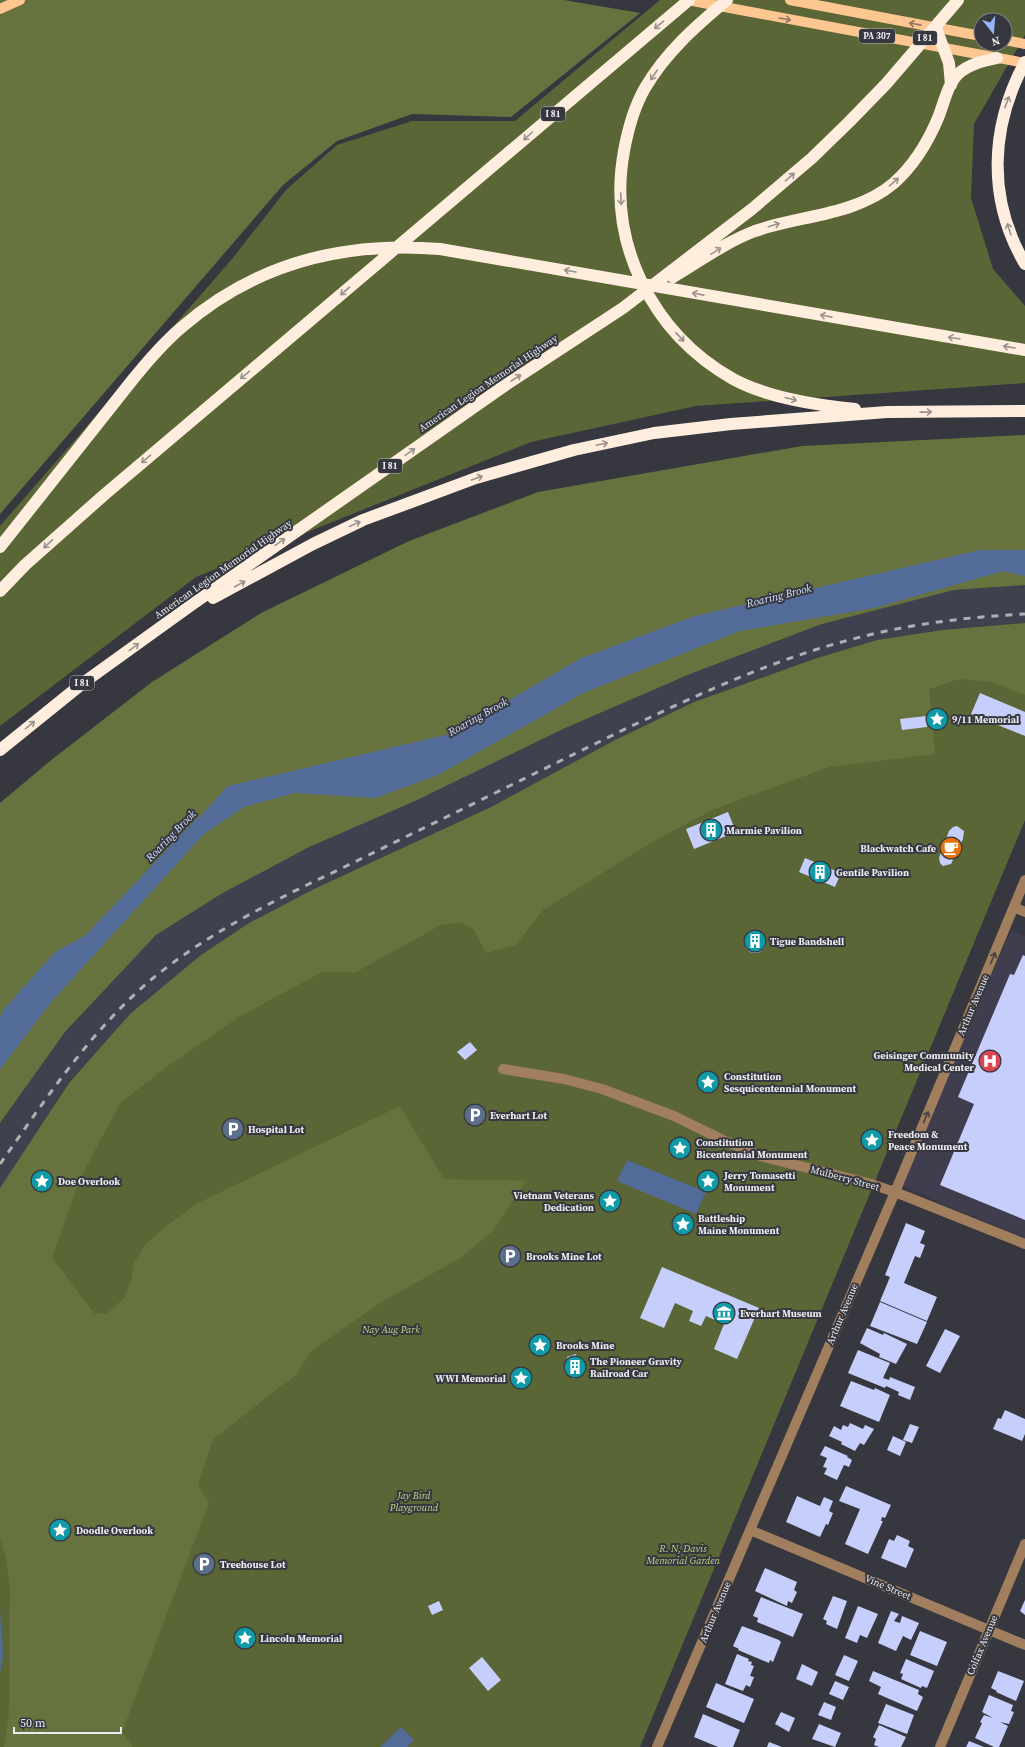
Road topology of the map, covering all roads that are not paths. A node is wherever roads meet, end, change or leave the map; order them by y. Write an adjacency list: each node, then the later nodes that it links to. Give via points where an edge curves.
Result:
1 (20, 0): 6 (main road)
2 (688, 0): 9 (main road, PA 307, one-way to 9); 19 (highway, I 81, one-way to 19, via 93,504)
3 (727, 0): 17 (highway, one-way to 17, via 698,25 663,62 635,109 627,135 620,189 621,214 634,264 656,306 672,329 691,349 734,380 813,405)
4 (790, 0): 7 (main road, PA 307, one-way to 4)
5 (958, 0): 14 (highway, American Legion Memorial Highway / I 81, one-way to 5, via 752,209 812,158 892,76)
6 (0, 9)
7 (936, 28): 8 (main road, PA 307); 9 (highway)
8 (973, 35)
9 (945, 49): 10 (main road, PA 307); 12 (highway)
10 (1002, 59): 11 (main road, PA 307); 12 (highway, via 978,62 964,70)
11 (1025, 63): 13 (highway, one-way to 11, via 1010,234 1003,210 997,158 1005,107)
12 (951, 85): 14 (highway, one-way to 12, via 737,239 778,224 848,208 881,192 902,175 920,152)
13 (1025, 264)
14 (618, 311): 20 (highway, American Legion Memorial Highway / I 81, one-way to 14, via 507,384)
15 (1025, 350): 18 (highway, one-way to 18, via 440,249 368,248 319,256 247,282 182,327 146,363)
16 (1025, 411): 17 (highway, one-way to 16)
17 (887, 412): 20 (highway, one-way to 17, via 307,547 363,520 476,478 526,463 602,444 666,432 732,424)
18 (0, 547)
19 (0, 591)
20 (168, 622): 21 (highway, American Legion Memorial Highway / I 81, one-way to 20, via 83,683)
21 (0, 750)
22 (1025, 880): 23 (street, Arthur Avenue)
23 (1014, 907): 24 (street); 26 (street, Arthur Avenue, one-way to 23)
24 (1025, 912)
25 (503, 1069): 26 (street, Mulberry Street, via 564,1079 602,1089 674,1116 760,1156)
26 (895, 1192): 27 (street, Mulberry Street); 28 (street, Arthur Avenue)
27 (1025, 1244)
28 (750, 1530): 30 (street, Vine Street); 32 (street, Arthur Avenue)
29 (1025, 1544): 30 (street, Colfax Avenue)
30 (989, 1629): 31 (street, Vine Street); 33 (street, Colfax Avenue)
31 (1025, 1645)
32 (656, 1747)
33 (940, 1747)

